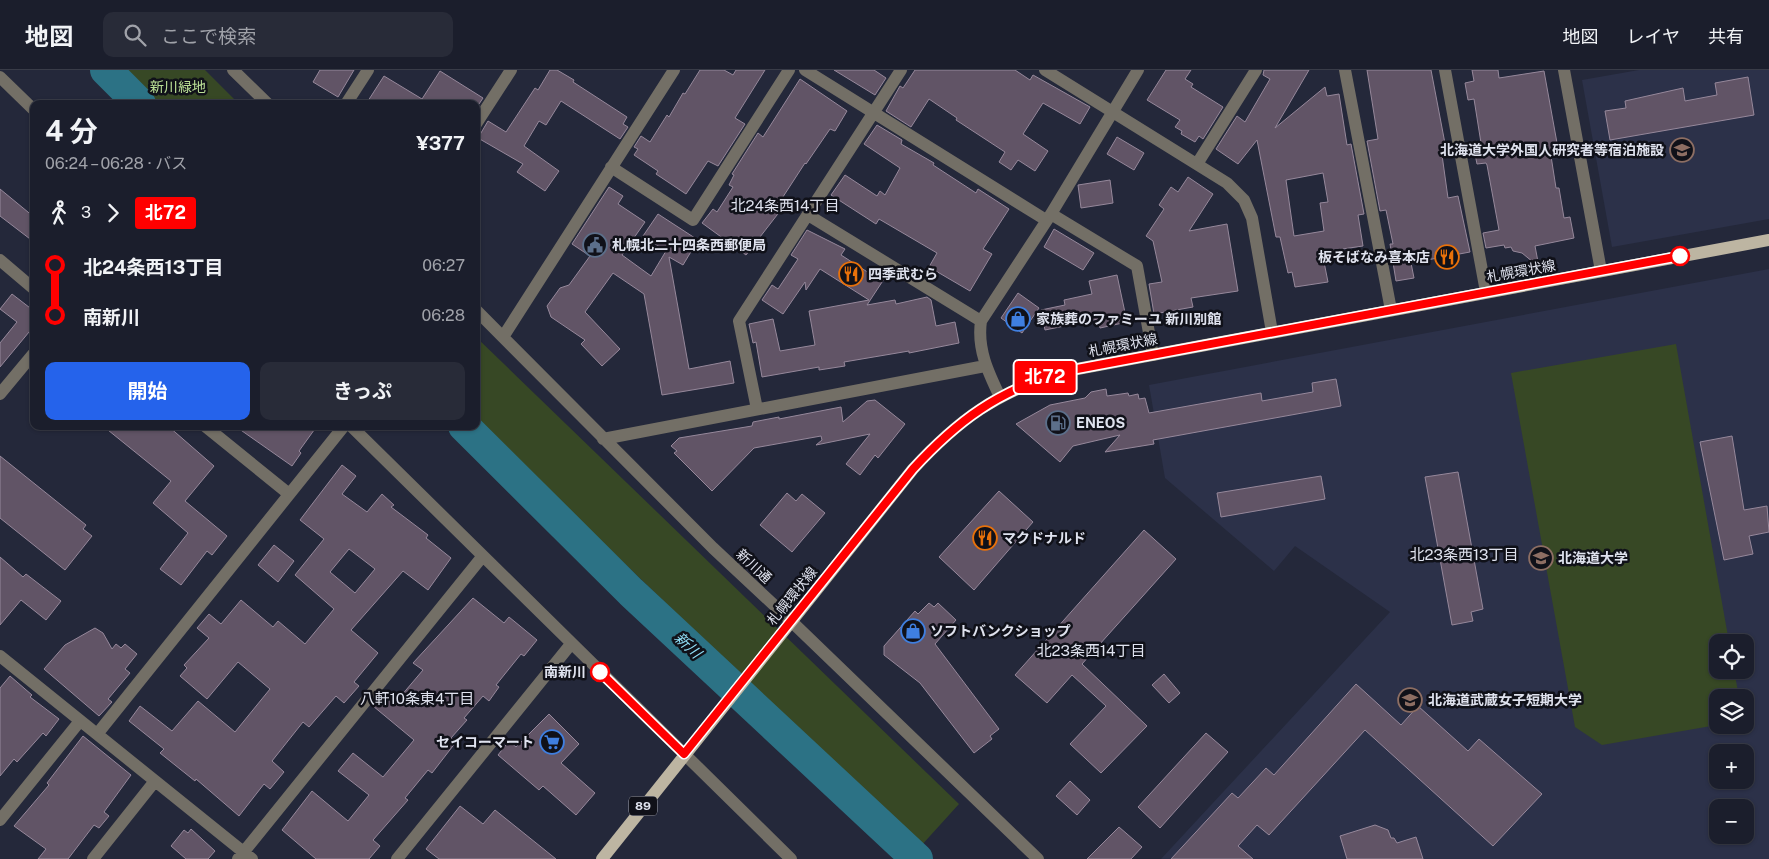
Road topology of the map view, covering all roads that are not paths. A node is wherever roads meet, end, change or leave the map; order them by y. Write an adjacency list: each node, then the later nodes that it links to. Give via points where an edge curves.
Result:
1 (233, 70): 15 (street)
2 (368, 70): 16 (street)
3 (511, 70): 20 (street)
4 (674, 70): 22 (street)
5 (789, 70): 22 (street, via 693,220)
6 (805, 70): 19 (street)
7 (901, 70): 19 (street)
8 (1045, 70): 18 (street)
9 (1138, 70): 18 (street)
10 (1256, 70): 21 (street)
11 (1345, 70): 30 (street)
12 (1445, 70): 29 (street)
13 (1564, 70): 27 (street)
14 (0, 77): 17 (street)
15 (264, 100)
16 (349, 100)
17 (30, 106)
18 (1112, 112): 21 (street); 24 (street)
19 (874, 113): 23 (street); 24 (street)
20 (480, 118)
21 (1197, 164): 33 (street, via 1227,183 1244,200 1252,218)
22 (611, 167): 34 (street)
23 (808, 215): 32 (street); 40 (street, via 739,321)
24 (1048, 217): 32 (street); 35 (street, via 1137,266)
25 (1769, 240): 27 (main road, 札幌環状線 / 89)
26 (0, 260): 28 (street)
27 (1601, 271): 29 (main road, 札幌環状線 / 89)
28 (30, 285)
29 (1486, 292): 30 (main road, 札幌環状線 / 89)
30 (1391, 310): 33 (main road, 札幌環状線 / 89)
31 (480, 314): 34 (street, 新川通)
32 (981, 321): 37 (street, via 979,334)
33 (1272, 332): 35 (main road, 札幌環状線 / 89)
34 (503, 336): 44 (street, 新川通)
35 (1153, 355): 39 (main road, 札幌環状線 / 89, via 1061,372)
36 (30, 358): 38 (street)
37 (985, 366): 39 (street); 40 (street)
38 (0, 394)
39 (1000, 397): 47 (main road, 札幌環状線 / 89, via 969,415 939,441)
40 (757, 408): 44 (street)
41 (210, 430): 45 (street)
42 (341, 430): 45 (street)
43 (356, 430): 46 (street)
44 (603, 438): 47 (street, 新川通)
45 (289, 494): 51 (street)
46 (482, 557): 48 (street); 55 (street)
47 (791, 621): 52 (main road, 札幌環状線 / 89); 60 (street, 新川通)
48 (571, 644): 52 (street); 57 (street)
49 (3, 664): 50 (street)
50 (80, 721): 51 (street); 54 (street)
51 (98, 733): 53 (street)
52 (684, 754): 58 (main road, 札幌環状線 / 89); 59 (street)
53 (155, 781): 55 (street); 56 (street)
54 (0, 820)
55 (245, 857)
56 (93, 859)
57 (397, 859)
58 (602, 859)
59 (791, 859)
60 (1038, 859)

